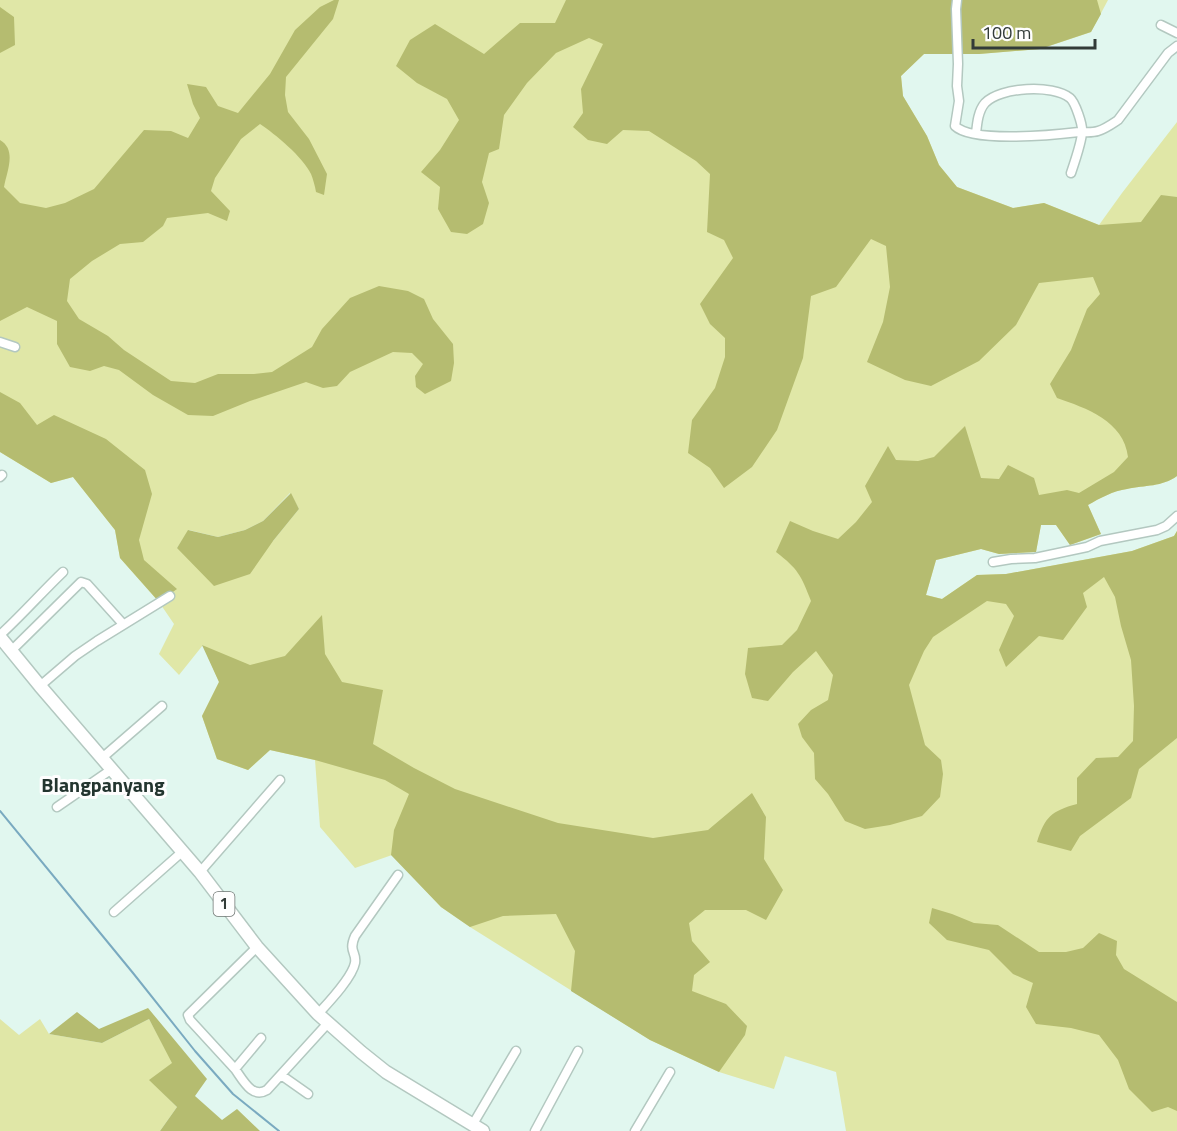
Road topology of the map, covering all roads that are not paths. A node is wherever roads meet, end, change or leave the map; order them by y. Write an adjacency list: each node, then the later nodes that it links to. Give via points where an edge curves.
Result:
1 (957, 0): 6 (street, via 959,100 955,126)
2 (1161, 25): 3 (street)
3 (1177, 33)
4 (1177, 46): 5 (street, via 1118,120 1097,131)
5 (1083, 132): 6 (street, via 1005,137); 6 (street, via 1072,99 1040,88 992,97 984,104); 7 (street)
6 (976, 134)
7 (1071, 173)
8 (0, 342): 9 (street)
9 (15, 347)
10 (1177, 516): 11 (street, via 1157,530 1035,558)
11 (993, 562)
12 (63, 572): 15 (street)
13 (170, 596): 14 (street)
14 (123, 624): 16 (street, via 81,582); 17 (street, via 75,656)
15 (0, 636): 16 (highway, 1)
16 (11, 651): 17 (highway, 1)
17 (40, 686): 19 (highway, 1)
18 (162, 706): 19 (street)
19 (102, 758): 20 (highway, 1)
20 (112, 769): 22 (street); 23 (highway, 1)
21 (280, 780): 24 (street)
22 (57, 807)
23 (182, 852): 24 (highway, 1); 26 (street)
24 (200, 872): 27 (highway, 1)
25 (398, 875): 28 (street, via 355,936 354,968)
26 (114, 912)
27 (257, 947): 28 (highway, 1); 33 (street, via 188,1015)
28 (318, 1014): 29 (highway, 1)
29 (328, 1023): 35 (street); 37 (highway, 1, via 386,1072)
30 (261, 1038): 33 (street)
31 (516, 1051): 37 (street)
32 (578, 1051): 38 (street)
33 (235, 1070): 35 (street, via 248,1088 261,1092)
34 (670, 1072): 39 (street)
35 (281, 1075): 36 (street)
36 (308, 1094)
37 (478, 1128)
38 (535, 1131)
39 (635, 1131)

